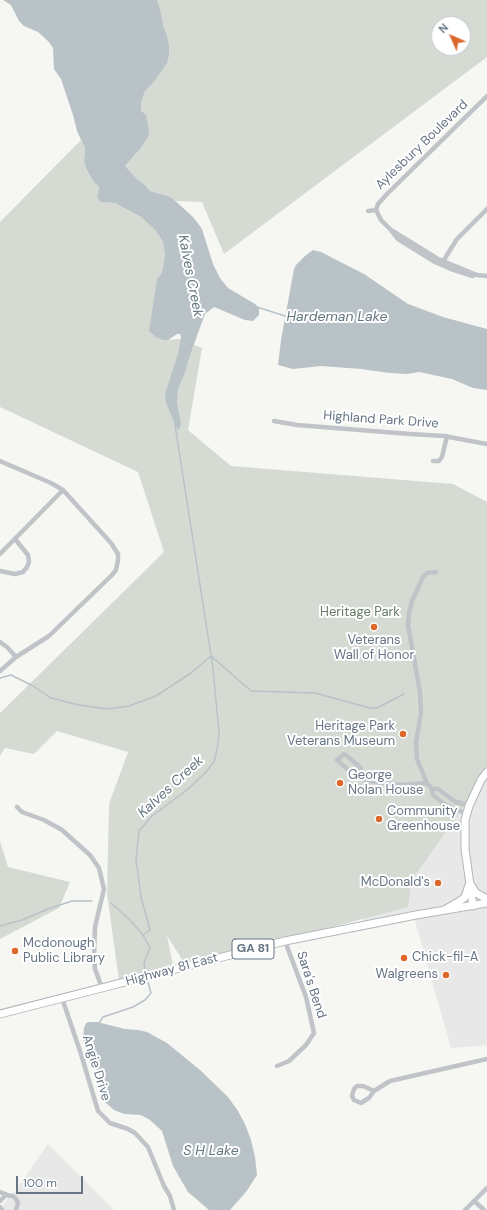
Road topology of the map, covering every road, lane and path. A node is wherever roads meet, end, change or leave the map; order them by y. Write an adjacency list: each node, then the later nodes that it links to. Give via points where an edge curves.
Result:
1 (487, 96): 3 (street, Aylesbury Boulevard, via 387,194)
2 (487, 209): 5 (street, via 457,239)
3 (376, 210): 4 (street, Aylesbury Boulevard); 5 (street, Aylesbury Boulevard, via 381,220 398,239)
4 (368, 211)
5 (442, 263): 6 (street, Aylesbury Boulevard); 7 (street, Aylesbury Boulevard, via 451,269)
6 (487, 276)
7 (487, 280)
8 (274, 421): 9 (street, Highland Park Drive)
9 (447, 436): 10 (street, Highland Park Drive); 12 (street, via 442,457 439,461)
10 (487, 444)
11 (0, 460): 13 (street)
12 (433, 461)
13 (63, 490): 14 (street); 19 (street, via 115,549 118,554 118,565 112,575 54,632)
14 (15, 539): 15 (street); 16 (street, via 28,555 28,567 23,572 15,574)
15 (0, 554)
16 (0, 571)
17 (436, 572): 25 (street, via 427,573 423,577 412,601 408,625 420,692 417,759)
18 (0, 642): 19 (street)
19 (16, 657): 20 (street)
20 (0, 671)
21 (334, 756): 22 (street)
22 (338, 760): 24 (street, via 356,777); 24 (street, via 344,754 348,756 360,767)
23 (487, 772): 28 (main road)
24 (362, 778): 25 (street, via 367,781 402,785)
25 (427, 783): 26 (street)
26 (432, 789): 27 (street, via 438,789); 30 (street, via 434,795)
27 (456, 802): 28 (street); 30 (street)
28 (469, 806): 31 (main road)
29 (17, 807): 38 (street, via 62,830 90,855 99,868 104,889 96,927 94,957)
30 (453, 809): 31 (street)
31 (467, 814): 32 (main road, via 465,842)
32 (470, 883): 33 (main road, via 476,893); 35 (main road); 36 (main road, via 465,897)
33 (487, 898)
34 (487, 903): 35 (main road, Highway 81 East / GA 81)
35 (473, 906): 36 (main road, Highway 81 East / GA 81)
36 (442, 911): 37 (main road, Highway 81 East / GA 81)
37 (285, 941): 38 (main road, Highway 81 East / GA 81); 42 (street, Sara's Bend, via 306,997 314,1033 306,1045 289,1061)
38 (102, 988): 39 (main road, Highway 81 East / GA 81)
39 (62, 998): 40 (main road, Highway 81 East / GA 81); 50 (street, Angie Drive, via 98,1110 110,1124 135,1133 148,1147)
40 (0, 1014)
41 (487, 1059): 43 (street, via 390,1081)
42 (277, 1066)
43 (374, 1091): 43 (street, via 357,1086 352,1096 361,1103)
44 (487, 1188): 48 (street)
45 (0, 1192): 46 (street)
46 (8, 1195): 47 (street); 49 (street, via 18,1201)
47 (0, 1201)
48 (474, 1201): 51 (street); 52 (street)
49 (16, 1210)
50 (174, 1210)
51 (465, 1210)
52 (484, 1210)

